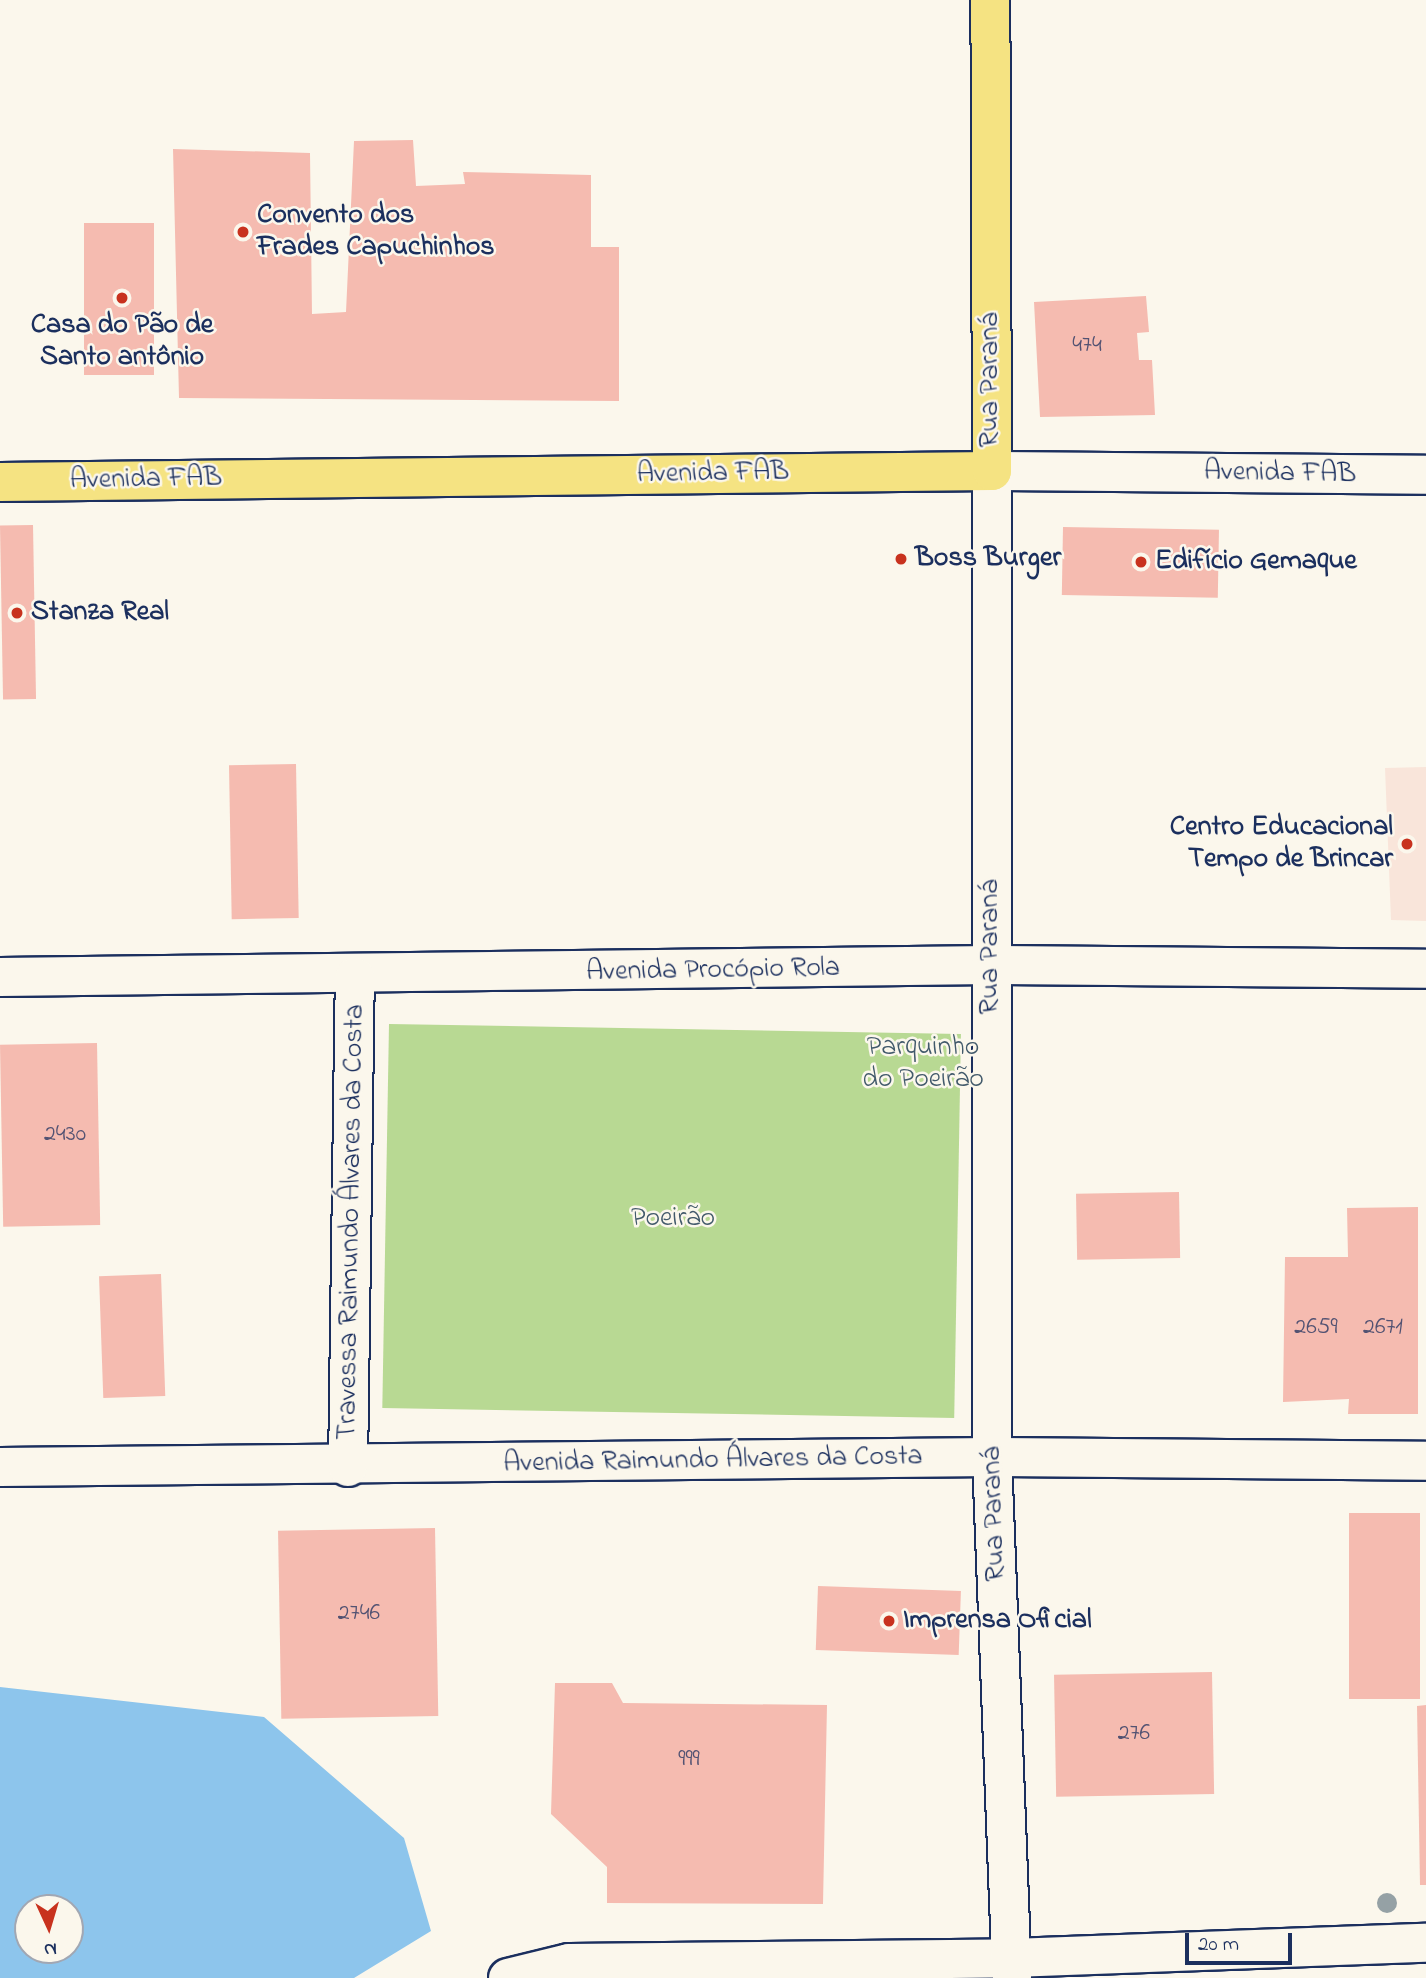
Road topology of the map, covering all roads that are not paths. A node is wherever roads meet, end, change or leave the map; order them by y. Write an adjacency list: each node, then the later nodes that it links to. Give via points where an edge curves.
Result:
1 (990, 0): 2 (main road, Rua Paraná)
2 (992, 471): 3 (street, Avenida FAB); 4 (main road, Avenida FAB); 5 (street, Rua Paraná)
3 (1426, 475)
4 (0, 482)
5 (991, 965): 6 (street, Avenida Procópio Rola); 8 (street, Avenida Procópio Rola); 9 (street, Rua Paraná)
6 (1426, 969)
7 (0, 977): 8 (street, Avenida Procópio Rola)
8 (355, 978): 11 (street, Travessa Raimundo Álvares da Costa)
9 (992, 1457): 10 (street, Avenida Raimundo Álvares da Costa); 11 (street, Avenida Raimundo Álvares da Costa); 14 (street, Rua Paraná)
10 (1426, 1461)
11 (348, 1467): 12 (street, Avenida Raimundo Álvares da Costa)
12 (0, 1468)
13 (1426, 1943): 14 (street)
14 (1011, 1968): 15 (street, via 569,1963)
15 (508, 1978)

